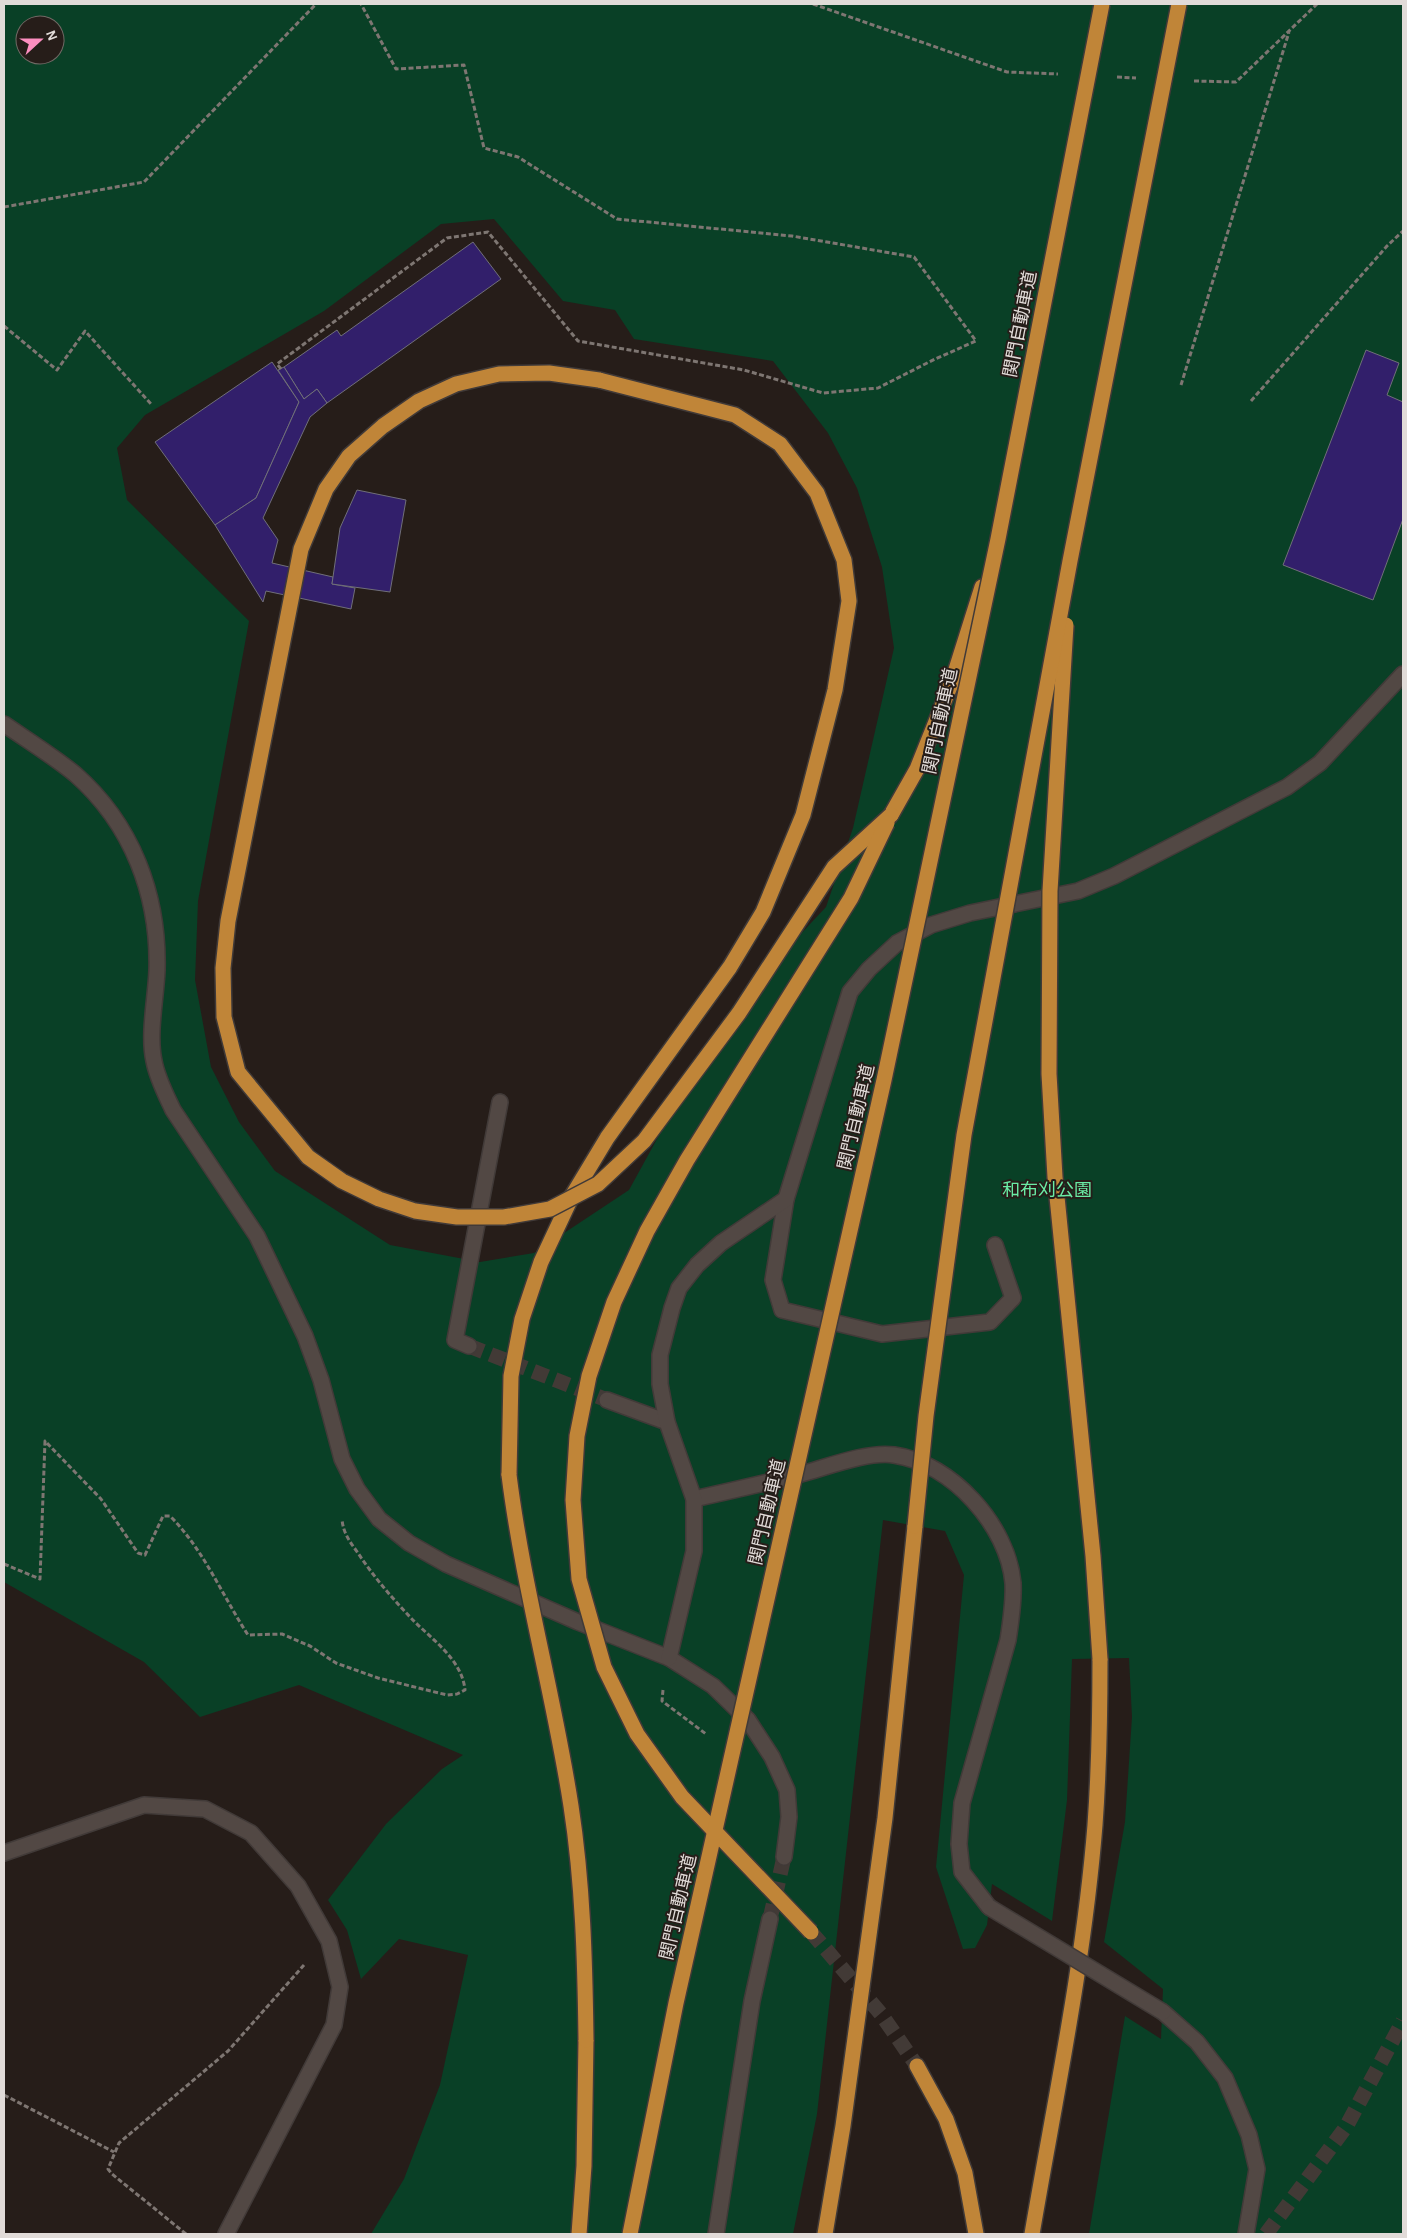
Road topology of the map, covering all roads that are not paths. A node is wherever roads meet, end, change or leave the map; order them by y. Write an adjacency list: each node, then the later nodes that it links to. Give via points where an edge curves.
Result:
1 (1102, 4): 3 (highway, 関門自動車道, bridge)
2 (1179, 4): 4 (highway, bridge)
3 (998, 539): 7 (highway, bridge, via 949,688 917,769); 23 (highway, 関門自動車道, bridge, via 884,1080 676,2004)
4 (1070, 561): 25 (highway, bridge, via 964,1135 926,1416 885,1818); 27 (highway, bridge, via 1050,891 1049,1074 1055,1177 1092,1546 1100,1658 1100,1736 1085,1917)
5 (1403, 674): 9 (street, via 1320,763 1287,787 1114,876 1078,891 970,913 931,925 898,943 869,968 850,992)
6 (4, 724): 15 (street, via 75,774 104,803 140,862 156,932 153,1045 154,1061 163,1089 173,1110 257,1236 305,1336 321,1380 342,1458 357,1489 378,1519 409,1543 446,1564)
7 (891, 815): 19 (highway, bridge, via 851,898 686,1160 647,1231 614,1302 589,1376 577,1436 573,1500 579,1579 604,1667 636,1734 682,1797); 22 (highway, bridge, via 834,867 739,1013 644,1140 598,1184 550,1209 504,1217 457,1217 414,1212 342,1182 308,1157 238,1072 224,1017 223,968 228,921 301,549 326,489 349,456 383,426 419,401 456,384 499,374 549,373 599,380 735,415 780,444 818,493 844,560 849,601 835,690 803,815 763,912 730,967 607,1138 572,1196 541,1262 522,1319 511,1376 509,1475 524,1576 563,1762 580,1877 586,2040)
8 (500, 1102): 11 (street, via 455,1340)
9 (786, 1199): 10 (street, via 774,1280 782,1310 882,1334 990,1322 1013,1298); 13 (street, via 721,1243 679,1288 660,1355 660,1384)
10 (995, 1245)
11 (469, 1346)
12 (607, 1400): 13 (street)
13 (667, 1422): 14 (street)
14 (694, 1499): 15 (street, via 694,1551); 28 (street, bridge, via 859,1458 893,1454 922,1464 950,1480 976,1502 996,1532 1007,1557 1013,1583 1012,1613 1008,1640 962,1803 959,1844 962,1872 989,1907 1163,2012 1197,2042 1225,2078 1246,2127 1257,2169)
15 (669, 1658): 17 (street, via 713,1686 748,1720 772,1756 787,1790 789,1817)
16 (4, 1852): 21 (street, via 144,1805 205,1810 251,1833 298,1886 328,1941 340,1987 334,2026)
17 (784, 1857)
18 (770, 1919): 24 (street, via 752,2001)
19 (811, 1932)
20 (917, 2066): 26 (highway, via 946,2120 965,2174)
21 (226, 2234)
22 (580, 2234)
23 (630, 2234)
24 (716, 2234)
25 (825, 2234)
26 (976, 2234)
27 (1032, 2234)
28 (1246, 2234)

